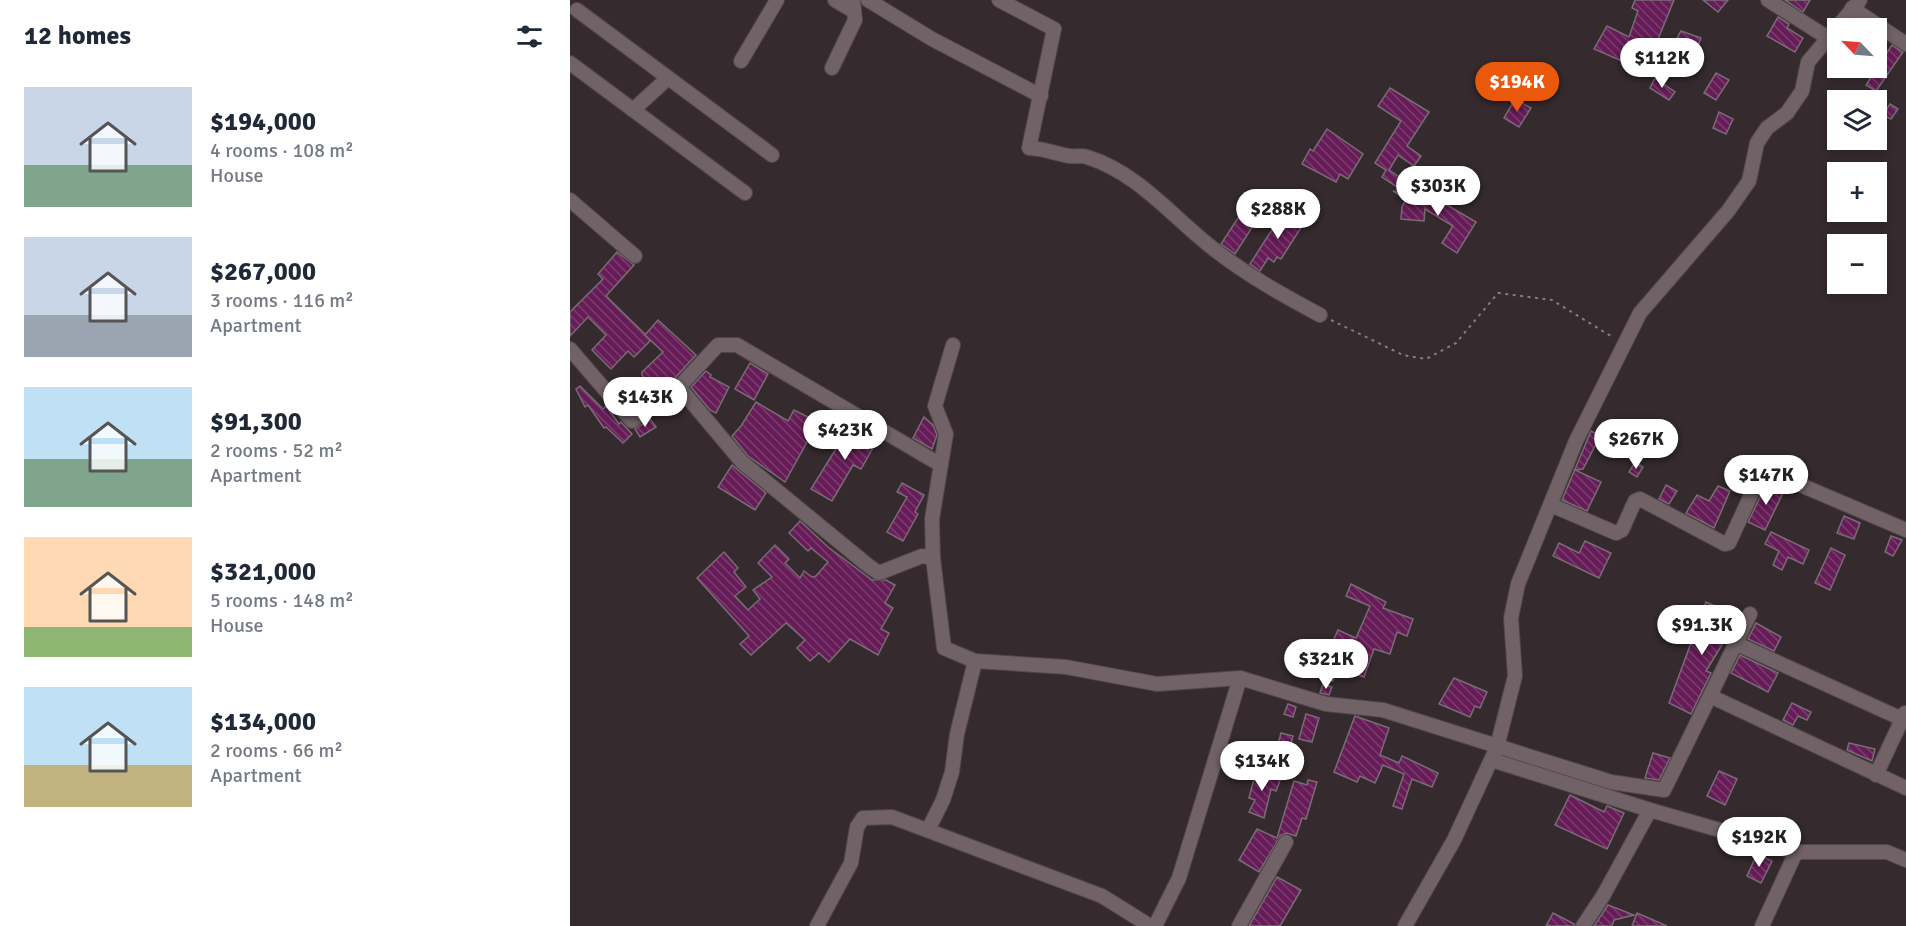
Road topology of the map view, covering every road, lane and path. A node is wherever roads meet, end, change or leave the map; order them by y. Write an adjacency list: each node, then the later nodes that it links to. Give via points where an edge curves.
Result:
1 (777, 0): 13 (street)
2 (835, 0): 7 (street)
3 (868, 0): 17 (street, via 932,39)
4 (999, 0): 17 (street, via 1054,29)
5 (1768, 0): 10 (street)
6 (1856, 4): 9 (street); 12 (street)
7 (852, 5): 15 (street, via 855,20)
8 (578, 10): 16 (street)
9 (1844, 18)
10 (1827, 37)
11 (1827, 39): 25 (street, via 1808,62 1802,91 1757,143 1749,181 1640,313)
12 (1906, 44)
13 (741, 61)
14 (570, 63): 18 (street)
15 (832, 68)
16 (668, 78): 18 (street); 19 (street)
17 (1041, 96): 23 (street, via 1029,148 1085,156 1113,168 1153,195 1252,278)
18 (633, 110): 20 (street)
19 (772, 155)
20 (745, 193)
21 (570, 200): 22 (street)
22 (634, 256)
23 (1320, 315): 25 (path, via 1403,355 1426,359 1456,343 1498,293 1552,300)
24 (953, 345): 28 (street, via 935,406 946,434)
25 (1624, 345): 29 (street, via 1576,441)
26 (570, 349): 27 (street, via 632,421)
27 (679, 387): 28 (street, via 718,345 737,345); 31 (street, via 742,462 870,567 879,573 922,556)
28 (941, 465): 31 (street, via 932,519)
29 (1551, 505): 30 (street, via 1619,533 1635,501 1640,499 1725,544 1729,543 1763,469); 38 (street, via 1518,584 1510,618 1515,676)
30 (1906, 530)
31 (933, 558): 34 (street, via 944,648)
32 (1750, 614): 33 (street)
33 (1735, 643): 36 (street); 37 (street)
34 (975, 661): 35 (street, via 1066,667 1157,684); 42 (street, via 952,772)
35 (1240, 678): 38 (street, via 1326,704 1383,710); 48 (street, via 1179,878)
36 (1710, 696): 38 (street, via 1664,790 1611,782); 39 (street)
37 (1904, 715): 39 (street)
38 (1495, 753): 41 (street); 50 (street, via 1454,840)
39 (1876, 774): 40 (street)
40 (1906, 788)
41 (1650, 810): 44 (street); 51 (street)
42 (928, 830): 46 (street, via 892,817 864,818 857,827 851,863); 47 (street, via 1102,896)
43 (1286, 842): 49 (street)
44 (1796, 852): 45 (street, via 1887,852); 52 (street)
45 (1906, 860)
46 (817, 926)
47 (1150, 926)
48 (1155, 926)
49 (1239, 926)
50 (1406, 926)
51 (1583, 926)
52 (1762, 926)

